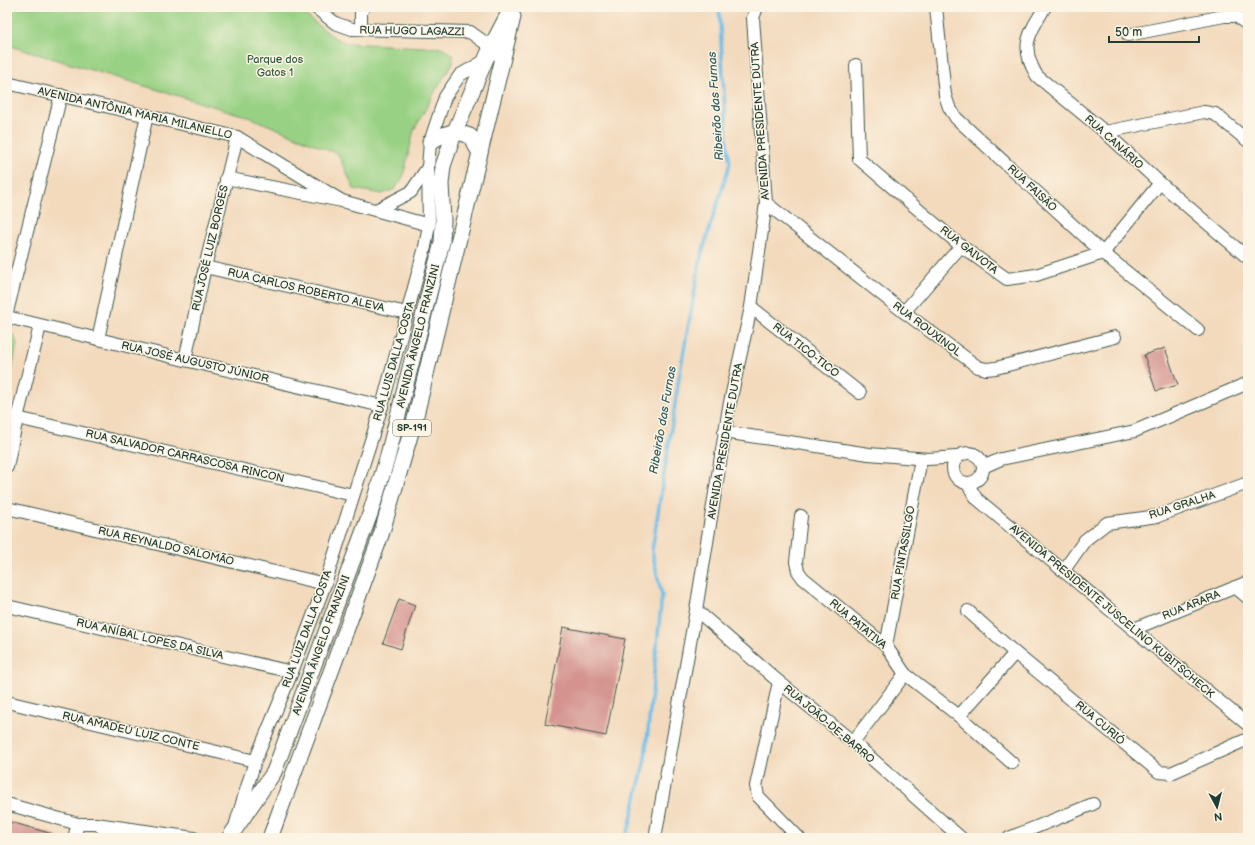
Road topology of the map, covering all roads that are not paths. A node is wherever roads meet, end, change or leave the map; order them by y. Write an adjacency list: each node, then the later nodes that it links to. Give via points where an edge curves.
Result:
1 (315, 7): 8 (street, RUA HUGO LAGAZZI, via 335,23)
2 (364, 7): 8 (street, via 361,12)
3 (514, 7): 10 (main road, AVENIDA ÂNGELO FRANZINI / SP-191); 11 (main road, AVENIDA ÂNGELO FRANZINI / SP-191)
4 (936, 7): 30 (street, RUA FAISÃO, via 945,95 956,118)
5 (1044, 7): 17 (street, RUA CANÁRIO, via 1030,33 1027,50 1030,65 1037,76)
6 (755, 12): 26 (street, AVENIDA PRESIDENTE DUTRA)
7 (1248, 25): 9 (street, via 1236,16 1224,16)
8 (361, 30): 10 (street, RUA HUGO LAGAZZI, via 470,32)
9 (1128, 34)
10 (488, 53): 11 (street, RUA HUGO LAGAZZI); 16 (main road, AVENIDA ÂNGELO FRANZINI / SP-191); 20 (street, RUA LUIS DALLA COSTA, via 460,75 445,96)
11 (502, 64): 21 (main road, AVENIDA ÂNGELO FRANZINI / SP-191)
12 (856, 65): 29 (street, RUA GAIVOTA, via 859,159)
13 (7, 83): 14 (street, AVENIDA ANTÔNIA MARIA MILANELLO)
14 (61, 95): 15 (street, AVENIDA ANTÔNIA MARIA MILANELLO); 34 (street)
15 (146, 115): 18 (street, AVENIDA ANTÔNIA MARIA MILANELLO); 41 (street)
16 (455, 131): 20 (main road); 21 (main road, via 470,136); 87 (main road, AVENIDA ÂNGELO FRANZINI / SP-191, via 443,166 442,242 372,507 274,772)
17 (1105, 132): 19 (street, via 1204,112 1214,114); 24 (street, RUA CANÁRIO)
18 (237, 137): 23 (street, RUA JOSÉ LUIZ BORGES); 25 (street, AVENIDA ANTÔNIA MARIA MILANELLO)
19 (1248, 141)
20 (430, 142): 22 (street, RUA LUIS DALLA COSTA)
21 (480, 153): 91 (main road, AVENIDA ÂNGELO FRANZINI / SP-191, via 416,415 381,535)
22 (428, 167): 27 (street, via 411,192); 28 (street, RUA LUIS DALLA COSTA)
23 (226, 178): 25 (street); 32 (street, RUA JOSÉ LUIZ BORGES)
24 (1160, 183): 30 (street); 31 (street, RUA CANÁRIO)
25 (342, 201): 27 (street)
26 (766, 203): 33 (street, AVENIDA PRESIDENTE DUTRA); 35 (street, RUA ROUXINOL)
27 (376, 210): 28 (street)
28 (429, 225): 36 (street, RUA LUIS DALLA COSTA)
29 (961, 246): 30 (street, RUA GAIVOTA, via 1007,279 1036,276); 35 (street)
30 (1103, 253): 39 (street, RUA FAISÃO)
31 (1248, 258)
32 (205, 268): 36 (street, RUA CARLOS ROBERTO ALEVA); 42 (street, RUA JOSÉ LUIZ BORGES)
33 (751, 307): 44 (street, RUA TICO-TICO); 47 (street, AVENIDA PRESIDENTE DUTRA)
34 (7, 312)
35 (904, 312): 40 (street, RUA ROUXINOL, via 978,367 986,369)
36 (407, 313): 45 (street, RUA LUIS DALLA COSTA)
37 (7, 317): 38 (street, RUA JOSÉ AUGUSTO JÚNIOR)
38 (40, 326): 41 (street, RUA JOSÉ AUGUSTO JÚNIOR); 46 (street)
39 (1198, 330)
40 (1115, 337)
41 (98, 339): 42 (street, RUA JOSÉ AUGUSTO JÚNIOR)
42 (185, 360): 45 (street, RUA JOSÉ AUGUSTO JÚNIOR)
43 (1248, 383): 51 (street, via 1135,431)
44 (860, 393)
45 (382, 406): 57 (street, RUA LUIS DALLA COSTA)
46 (17, 418): 52 (street); 57 (street, RUA SALVADOR CARRASCOSA RINCON)
47 (724, 432): 50 (street, via 869,454); 67 (street, AVENIDA PRESIDENTE DUTRA)
48 (971, 452): 49 (street); 51 (street); 53 (street, via 980,457)
49 (957, 457): 50 (street); 54 (street, via 952,466)
50 (924, 459): 54 (street); 70 (street, RUA PINTASSILGO)
51 (1002, 459): 53 (street)
52 (7, 467)
53 (982, 471): 55 (street, via 975,481); 58 (street)
54 (954, 475): 55 (street)
55 (967, 483): 58 (street, AVENIDA PRESIDENTE JUSCELINO KUBITSCHECK)
56 (1248, 483): 61 (street, RUA GRALHA, via 1158,516 1107,524 1085,540)
57 (353, 495): 63 (street, RUA LUIZ DALLA COSTA)
58 (976, 498): 61 (street, AVENIDA PRESIDENTE JUSCELINO KUBITSCHECK)
59 (7, 508): 63 (street, RUA REYNALDO SALOMÃO)
60 (802, 516): 70 (street, RUA PATATIVA, via 796,562 798,571 803,578)
61 (1064, 570): 69 (street, AVENIDA PRESIDENTE JUSCELINO KUBITSCHECK)
62 (1248, 582): 64 (street, RUA ARARA)
63 (325, 584): 72 (street, RUA LUIZ DALLA COSTA)
64 (1235, 587): 65 (street); 69 (street, RUA ARARA)
65 (1248, 598)
66 (7, 606): 72 (street, RUA ANÍBAL LOPES DA SILVA)
67 (696, 610): 74 (street, RUA JOÃO-DE-BARRO); 92 (street, AVENIDA PRESIDENTE DUTRA)
68 (968, 611): 71 (street, RUA CURIÓ)
69 (1134, 629): 77 (street, AVENIDA PRESIDENTE JUSCELINO KUBITSCHECK)
70 (886, 646): 73 (street, RUA PATATIVA)
71 (1016, 653): 76 (street); 78 (street, RUA CURIÓ, via 1158,772 1171,773)
72 (292, 672): 80 (street, RUA LUIZ DALLA COSTA)
73 (904, 674): 76 (street, RUA PATATIVA); 79 (street)
74 (779, 682): 79 (street, RUA JOÃO-DE-BARRO); 93 (street, via 756,786 758,796)
75 (7, 702): 80 (street, RUA AMADEU LUIZ CONTE)
76 (959, 716): 81 (street, RUA PATATIVA)
77 (1248, 725)
78 (1248, 739)
79 (853, 742): 94 (street, RUA JOÃO-DE-BARRO)
80 (255, 761): 87 (street, RUA LUIZ DALLA COSTA)
81 (1012, 763)
82 (7, 804): 84 (street)
83 (1093, 804): 86 (street)
84 (78, 824): 85 (street); 88 (street)
85 (96, 824): 89 (street); 90 (street)
86 (1032, 834): 95 (street)
87 (231, 836)
88 (74, 838)
89 (120, 838)
90 (194, 838)
91 (270, 838)
92 (655, 838)
93 (799, 838)
94 (961, 838)
95 (1009, 838)

